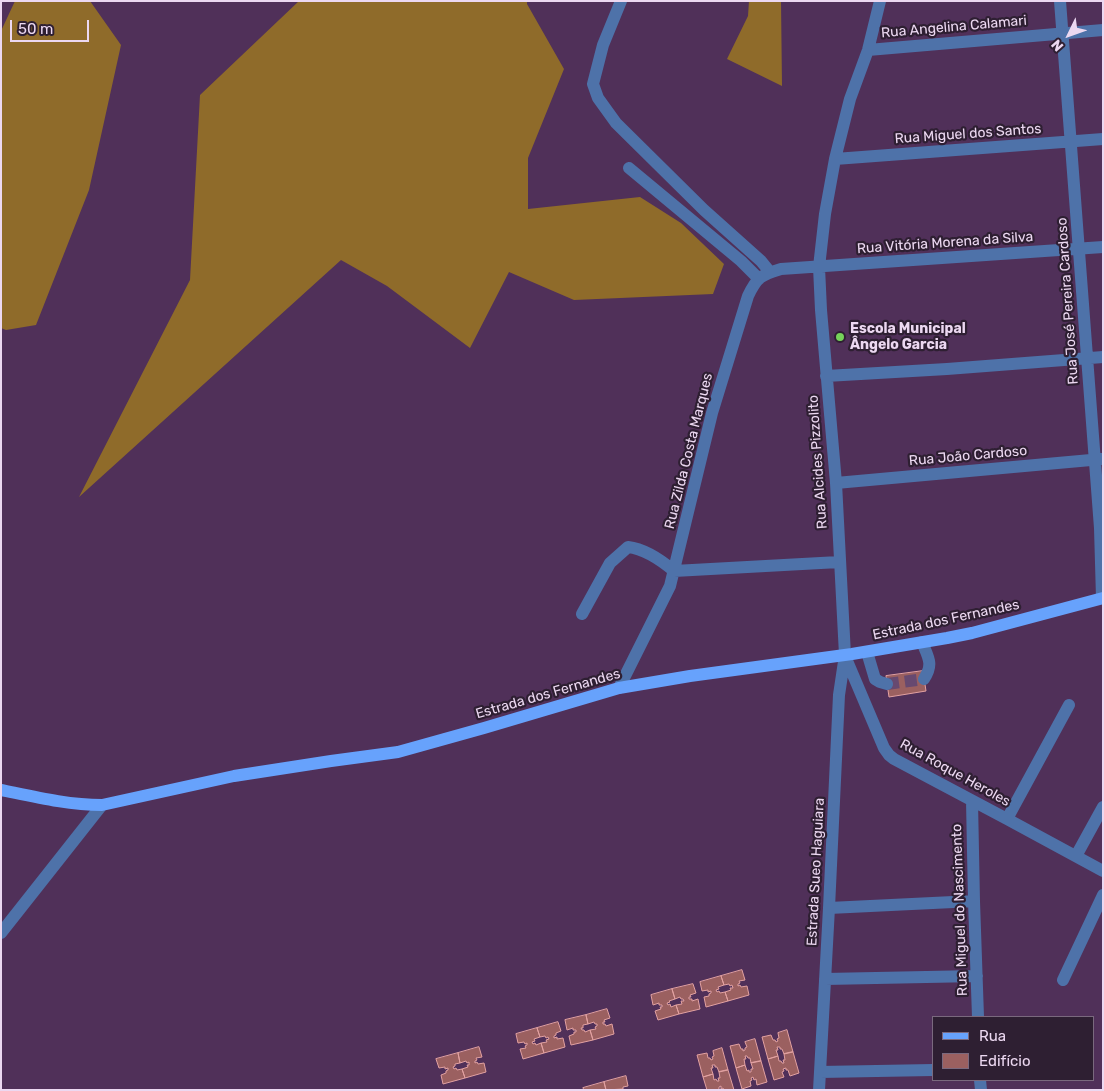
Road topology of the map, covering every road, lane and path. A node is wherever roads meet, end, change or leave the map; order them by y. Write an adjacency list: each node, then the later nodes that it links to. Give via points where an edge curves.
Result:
1 (621, 1): 14 (street, via 603,45 593,84 598,98 616,123 761,261)
2 (880, 1): 6 (street, Rua Alcides Pizzolito)
3 (1060, 1): 5 (street, Rua José Pereira Cardoso)
4 (1103, 30): 5 (street, Rua Angelina Calamari)
5 (1062, 33): 6 (street, Rua Angelina Calamari); 8 (street, Rua José Pereira Cardoso)
6 (868, 50): 9 (street, Rua Alcides Pizzolito, via 850,99)
7 (1103, 139): 8 (street, Rua Miguel dos Santos)
8 (1070, 141): 9 (street, Rua Miguel dos Santos); 12 (street, Rua José Pereira Cardoso)
9 (835, 158): 13 (street, Rua Alcides Pizzolito)
10 (629, 168): 14 (street, via 741,261)
11 (1103, 247): 12 (street, Rua Vitória Morena da Silva)
12 (1079, 249): 13 (street, Rua Vitória Morena da Silva); 16 (street, Rua José Pereira Cardoso)
13 (819, 267): 14 (street, via 781,269); 17 (street, Rua Alcides Pizzolito)
14 (764, 275): 21 (street, Rua Zilda Costa Marques, via 753,285 748,296 712,413)
15 (1103, 357): 16 (street)
16 (1088, 359): 17 (street); 18 (street, Rua José Pereira Cardoso)
17 (826, 376): 19 (street, Rua Alcides Pizzolito)
18 (1099, 460): 19 (street, Rua João Cardoso); 22 (street, Rua José Pereira Cardoso)
19 (836, 483): 20 (street, Rua Alcides Pizzolito)
20 (839, 562): 21 (street); 26 (street, Rua Alcides Pizzolito)
21 (674, 571): 23 (street, via 638,548 628,547 610,563); 29 (street, Rua Zilda Costa Marques, via 670,586)
22 (1102, 598): 24 (main road, Estrada dos Fernandes, via 972,633)
23 (582, 614)
24 (922, 642): 25 (main road, Estrada dos Fernandes); 27 (street, via 930,664)
25 (867, 652): 26 (main road, Estrada dos Fernandes); 28 (street, via 875,679)
26 (845, 655): 29 (main road, Estrada dos Fernandes); 32 (street, Rua Roque Heroles, via 879,739 889,755); 40 (street, Estrada Sueo Haguiara, via 839,695)
27 (924, 678)
28 (887, 684)
29 (619, 688): 33 (main road, Estrada dos Fernandes, via 398,752 234,776)
30 (1069, 704): 35 (street)
31 (1, 790): 33 (main road, Estrada dos Fernandes, via 55,801)
32 (972, 801): 35 (street, Rua Roque Heroles); 39 (street, Rua Miguel do Nascimento)
33 (102, 805): 41 (street)
34 (1103, 806): 36 (street)
35 (1007, 819): 36 (street, Rua Roque Heroles)
36 (1076, 856): 37 (street, Rua Roque Heroles)
37 (1103, 871)
38 (1103, 895): 44 (street)
39 (974, 901): 40 (street); 42 (street, Rua Miguel do Nascimento)
40 (829, 908): 43 (street, Estrada Sueo Haguiara)
41 (1, 933)
42 (978, 976): 43 (street); 45 (street, Rua Miguel do Nascimento)
43 (824, 979): 47 (street, Estrada Sueo Haguiara)
44 (1063, 980)
45 (978, 1016)
46 (932, 1070): 47 (street)
47 (820, 1072): 48 (street, Estrada Sueo Haguiara)
48 (819, 1090)

